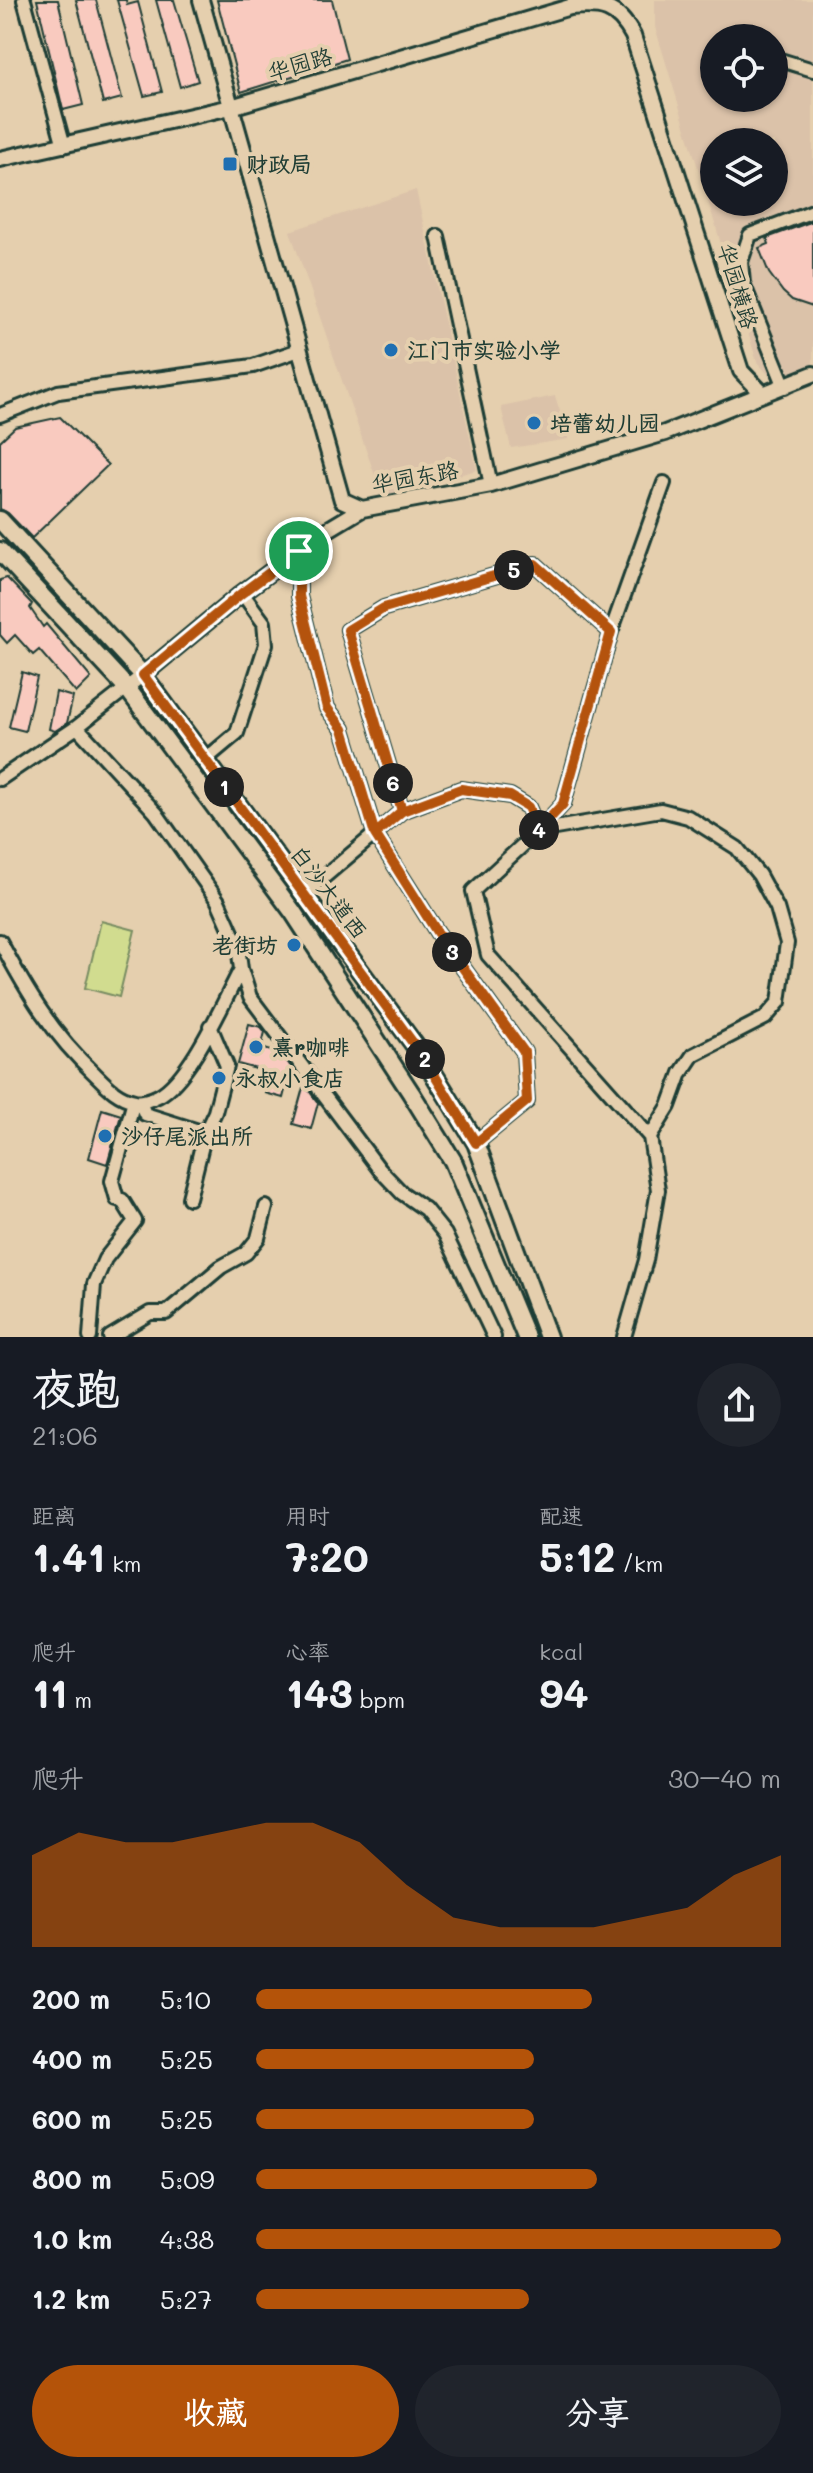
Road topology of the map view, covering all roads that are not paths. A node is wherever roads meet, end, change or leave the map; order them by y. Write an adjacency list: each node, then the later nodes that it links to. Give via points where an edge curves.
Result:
1 (24, 0): 7 (street)
2 (201, 0): 6 (street)
3 (611, 9): 6 (street, 华园路, via 570,7); 14 (street, 华园横路, via 633,36 741,371)
4 (788, 62): 5 (street)
5 (813, 70)
6 (231, 107): 7 (street, 华园路); 11 (street)
7 (64, 146): 8 (street, 华园路)
8 (0, 159)
9 (813, 211): 13 (street, via 750,235 741,262 743,283)
10 (438, 236): 17 (street)
11 (299, 350): 15 (street, via 253,366 58,392); 18 (street, via 342,500)
12 (813, 374): 13 (street, 华园东路)
13 (785, 387): 14 (street, 华园东路)
14 (763, 394): 17 (street, 华园东路, via 665,433)
15 (0, 415)
16 (664, 483): 23 (street)
17 (491, 485): 18 (street, 华园东路)
18 (362, 509): 21 (street, 华园东路)
19 (0, 520): 24 (main road, 白沙大道西)
20 (0, 551): 25 (main road, 白沙大道西)
21 (299, 551): 22 (street, 华园东路); 31 (street, via 299,596 327,708 343,729)
22 (242, 593): 24 (street, 华园东路); 27 (street, via 264,623 266,644 237,733)
23 (611, 632): 29 (street, via 535,564 384,608 348,630); 30 (street, via 563,804)
24 (143, 675): 25 (street, 华园东路); 27 (main road, 白沙大道西)
25 (127, 688): 26 (street, 华园东路); 45 (main road, 白沙大道西, via 293,912 453,1161)
26 (77, 727): 28 (street, 华园东路); 34 (street, via 156,813 218,901 238,946)
27 (206, 759): 32 (main road, 白沙大道西)
28 (0, 779)
29 (402, 811): 30 (street, via 461,789 510,796 528,807); 31 (street)
30 (538, 831): 38 (street, via 473,891 488,955); 38 (street, via 661,810 688,817 737,848 777,908 787,943 779,1002 765,1018 693,1055)
31 (375, 834): 32 (street); 39 (street, via 437,932 524,1052 527,1101)
32 (304, 894): 39 (main road, 白沙大道西, via 424,1058)
33 (0, 941): 36 (street, via 30,997 66,1047 115,1093)
34 (241, 969): 35 (street); 44 (street, via 250,997 314,1086 380,1170 445,1234)
35 (210, 1026): 36 (street, via 179,1077 160,1095); 37 (street, via 227,1066)
36 (137, 1101): 37 (street, via 145,1114); 42 (street, via 112,1181 117,1199 135,1221 105,1259 94,1284)
37 (205, 1133): 40 (street)
38 (650, 1137): 47 (street, via 658,1190 646,1260)
39 (476, 1143): 46 (main road, 白沙大道西)
40 (189, 1198)
41 (266, 1207): 43 (street, via 258,1238 246,1253 166,1313 150,1313)
42 (90, 1337)
43 (110, 1337)
44 (494, 1337)
45 (526, 1337)
46 (548, 1337)
47 (624, 1337)

